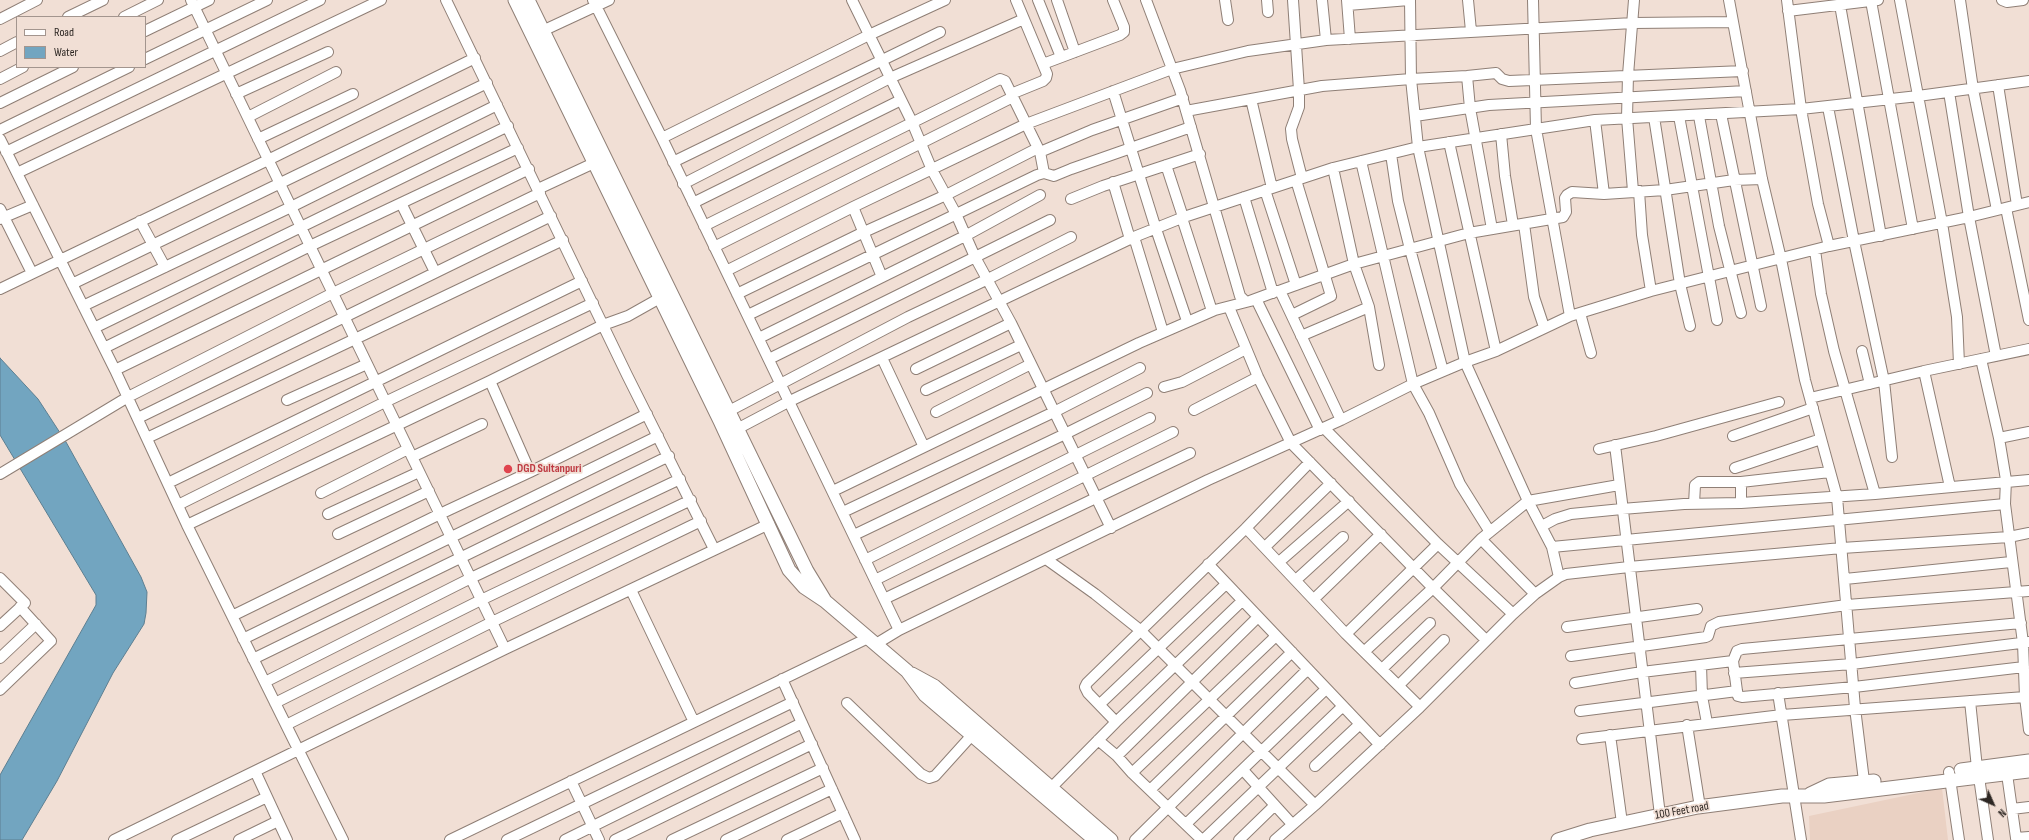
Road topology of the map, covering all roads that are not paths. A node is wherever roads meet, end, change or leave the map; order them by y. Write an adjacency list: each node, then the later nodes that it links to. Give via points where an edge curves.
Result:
1 (36, 0): 42 (street)
2 (103, 0): 40 (street)
3 (158, 0): 41 (street)
4 (209, 0): 36 (street)
5 (267, 0): 49 (street)
6 (320, 0): 60 (street)
7 (381, 0): 74 (street)
8 (446, 0): 64 (street)
9 (515, 0): 52 (street)
10 (528, 0): 52 (street)
11 (608, 0): 34 (street)
12 (852, 0): 54 (street)
13 (944, 0): 54 (street)
14 (1016, 0): 43 (street)
15 (1038, 0): 63 (street)
16 (1057, 0): 62 (street)
17 (1113, 0): 62 (street, via 1124,32)
18 (1146, 0): 71 (street)
19 (1225, 0): 44 (street)
20 (1267, 0): 38 (street)
21 (1293, 0): 58 (street)
22 (1322, 0): 56 (street)
23 (1410, 0): 35 (street); 53 (street)
24 (1468, 0): 51 (street)
25 (1533, 0): 47 (street)
26 (1634, 0): 46 (street)
27 (1729, 0): 45 (street)
28 (1787, 0): 39 (street)
29 (1875, 0): 37 (street); 97 (street)
30 (1900, 0): 92 (street)
31 (1960, 0): 84 (street)
32 (2002, 0): 33 (street)
33 (2023, 0)
34 (594, 3): 52 (street); 123 (street)
35 (1348, 3): 55 (street)
36 (192, 4): 48 (street); 49 (street)
37 (1840, 5): 39 (street); 99 (street)
38 (1268, 12)
39 (1788, 12): 104 (street)
40 (70, 16)
41 (126, 16)
42 (0, 19)
43 (1024, 19): 67 (street); 77 (street)
44 (1228, 20)
45 (1733, 22): 46 (street); 72 (street)
46 (1633, 23): 47 (street); 76 (street)
47 (1534, 29): 51 (street); 80 (street)
48 (146, 30)
49 (205, 30): 60 (street); 65 (street)
50 (940, 32): 66 (street)
51 (1471, 32): 53 (street)
52 (538, 34): 139 (street); 301 (street)
53 (1411, 34): 55 (street); 78 (street)
54 (869, 35): 66 (street); 123 (street)
55 (1350, 38): 56 (street)
56 (1326, 40): 58 (street)
57 (16, 42): 59 (street)
58 (1296, 45): 71 (street, via 1248,51); 85 (street)
59 (0, 50)
60 (216, 50): 74 (street); 133 (street)
61 (328, 52): 89 (street)
62 (1075, 52): 63 (street)
63 (1061, 57): 67 (street)
64 (475, 58): 82 (street); 136 (street)
65 (146, 60)
66 (881, 60): 77 (street); 138 (street)
67 (1043, 64): 91 (street, via 1046,78)
68 (21, 68): 79 (street)
69 (71, 68): 98 (street)
70 (128, 68): 121 (street)
71 (1172, 69): 86 (street); 93 (street)
72 (1743, 71): 76 (street); 87 (street)
73 (336, 72): 111 (street)
74 (227, 74): 89 (street); 144 (street)
75 (1467, 76): 78 (street); 80 (street, via 1496,72 1505,81); 103 (street)
76 (1628, 76): 80 (street); 94 (street)
77 (890, 78): 96 (street); 152 (street)
78 (1411, 78): 85 (street); 108 (street)
79 (0, 79)
80 (1535, 79): 100 (street)
81 (2029, 81): 83 (street)
82 (486, 83): 101 (street); 151 (street)
83 (1998, 85): 84 (street); 168 (street)
84 (1973, 89): 88 (street); 172 (street)
85 (1300, 90): 95 (street); 147 (street, via 1299,106 1291,129)
86 (1113, 91): 114 (street); 117 (street)
87 (1746, 91): 94 (street); 106 (street)
88 (1949, 92): 92 (street); 176 (street)
89 (236, 94): 111 (street)
90 (353, 94): 126 (street)
91 (1012, 96): 116 (street, via 1005,81 1000,79); 117 (street); 128 (street)
92 (1918, 96): 97 (street); 181 (street)
93 (1183, 98): 105 (street); 114 (street)
94 (1629, 98): 100 (street); 113 (street)
95 (1251, 99): 105 (street); 155 (street)
96 (901, 100): 116 (street); 166 (street)
97 (1888, 100): 99 (street); 189 (street)
98 (0, 103)
99 (1859, 103): 102 (street); 193 (street)
100 (1535, 104): 103 (street); 120 (street)
101 (498, 105): 118 (street); 170 (street)
102 (1828, 106): 104 (street); 197 (street)
103 (1470, 108): 108 (street); 124 (street)
104 (1801, 109): 106 (street); 201 (street, via 1818,204)
105 (1186, 111): 119 (street)
106 (1750, 113): 107 (street); 148 (street)
107 (1721, 114): 110 (street); 149 (street)
108 (1415, 116): 130 (street)
109 (1678, 116): 110 (street); 112 (street); 154 (street)
110 (1699, 116): 153 (street)
111 (248, 117): 126 (street)
112 (1654, 117): 113 (street); 156 (street)
113 (1627, 118): 115 (street); 158 (street)
114 (1123, 119): 129 (street); 132 (street)
115 (1594, 120): 120 (street); 159 (street)
116 (912, 122): 128 (street); 185 (street)
117 (1026, 124): 132 (street); 143 (street)
118 (508, 126): 131 (street); 186 (street)
119 (1191, 127): 129 (street); 134 (street)
120 (1536, 129): 122 (street); 178 (street)
121 (0, 130)
122 (1501, 134): 124 (street); 184 (street)
123 (662, 138): 138 (street)
124 (1475, 138): 127 (street); 188 (street)
125 (0, 139): 133 (street)
126 (258, 139): 136 (street)
127 (1448, 142): 130 (street); 191 (street)
128 (922, 143): 143 (street); 202 (street)
129 (1132, 147): 145 (street, via 1054,176); 146 (street)
130 (1418, 147): 135 (street); 198 (street)
131 (518, 148): 142 (street); 165 (street)
132 (1039, 150): 145 (street); 160 (street)
133 (6, 152): 144 (street)
134 (1200, 154): 140 (street); 169 (street)
135 (1391, 154): 137 (street); 204 (street, via 1398,201)
136 (268, 160): 151 (street); 180 (street)
137 (1361, 161): 141 (street); 207 (street)
138 (673, 162): 152 (street)
139 (594, 163): 157 (street); 232 (street)
140 (1166, 166): 146 (street); 177 (street)
141 (1333, 168): 147 (street); 211 (street)
142 (528, 169): 157 (street); 183 (street)
143 (932, 170): 160 (street); 171 (street)
144 (17, 173): 167 (street)
145 (1044, 173): 173 (street)
146 (1140, 173): 150 (street); 187 (street)
147 (1299, 179): 155 (street); 219 (street)
148 (1762, 179): 149 (street); 210 (street)
149 (1734, 180): 153 (street); 213 (street)
150 (1113, 182): 163 (street); 195 (street)
151 (280, 184): 170 (street); 199 (street)
152 (683, 184): 166 (street)
153 (1711, 184): 154 (street); 216 (street)
154 (1692, 186): 156 (street); 221 (street)
155 (1268, 189): 162 (street); 226 (street)
156 (1665, 190): 158 (street); 225 (street)
157 (539, 191): 175 (street); 203 (street)
158 (1636, 191): 159 (street); 228 (street)
159 (1604, 194): 178 (street, via 1572,192 1565,198 1566,214)
160 (946, 195): 173 (street); 190 (street)
161 (1040, 195): 192 (street)
162 (1244, 197): 169 (street); 229 (street)
163 (1071, 199)
164 (2029, 202): 168 (street)
165 (401, 203): 183 (street); 200 (street)
166 (693, 204): 185 (street)
167 (32, 205): 174 (street); 209 (street)
168 (2017, 205): 172 (street)
169 (1216, 206): 177 (street); 234 (street, via 1240,296)
170 (291, 207): 186 (street); 212 (street)
171 (853, 207): 190 (street); 215 (street)
172 (2002, 209): 176 (street); 249 (street)
173 (956, 214): 192 (street); 206 (street)
174 (1, 215): 218 (street)
175 (551, 216): 196 (street); 217 (street)
176 (1969, 217): 181 (street); 267 (street)
177 (1182, 218): 187 (street); 241 (street)
178 (1551, 219): 182 (street); 247 (street)
179 (1050, 220): 208 (street)
180 (140, 221): 199 (street); 209 (street)
181 (1942, 223): 189 (street); 274 (street, via 1957,317)
182 (1524, 224): 184 (street); 254 (street, via 1534,297)
183 (413, 225): 203 (street); 214 (street)
184 (1513, 225): 188 (street)
185 (704, 226): 202 (street)
186 (301, 227): 200 (street); 255 (street)
187 (1156, 228): 195 (street); 250 (street)
188 (1492, 229): 191 (street)
189 (1913, 229): 193 (street)
190 (864, 232): 206 (street); 231 (street)
191 (1468, 233): 198 (street); 264 (street)
192 (965, 236): 208 (street); 220 (street)
193 (1882, 236): 197 (street)
194 (1071, 237): 223 (street)
195 (1132, 238): 235 (street); 256 (street)
196 (563, 240): 222 (street); 258 (street)
197 (1854, 241): 201 (street); 284 (street)
198 (1438, 242): 204 (street); 271 (street)
199 (154, 245): 212 (street); 224 (street)
200 (310, 246): 214 (street); 261 (street)
201 (1829, 246): 205 (street)
202 (714, 248): 215 (street)
203 (424, 249): 217 (street); 230 (street)
204 (1410, 250): 207 (street); 279 (street)
205 (1816, 250): 210 (street); 289 (street, via 1821,294)
206 (874, 254): 220 (street); 244 (street)
207 (1384, 256): 211 (street); 286 (street)
208 (974, 257): 223 (street); 269 (street)
209 (60, 259): 218 (street); 224 (street)
210 (1781, 259): 213 (street); 294 (street)
211 (1354, 264): 219 (street); 240 (street)
212 (165, 267): 237 (street)
213 (1752, 267): 216 (street); 238 (street)
214 (321, 269): 230 (street); 278 (street)
215 (726, 271): 231 (street)
216 (1730, 271): 221 (street); 243 (street)
217 (436, 272): 246 (street)
218 (32, 273): 227 (street)
219 (1324, 275): 226 (street); 245 (street, via 1331,296)
220 (882, 277): 259 (street)
221 (1708, 277): 225 (street); 248 (street)
222 (582, 280): 236 (street); 282 (street)
223 (986, 280): 235 (street); 285 (street)
224 (72, 284): 237 (street)
225 (1680, 284): 228 (street); 253 (street)
226 (1296, 285): 229 (street)
227 (0, 289)
228 (1651, 291): 242 (street)
229 (1276, 292): 233 (street); 245 (street)
230 (333, 293): 246 (street); 293 (street)
231 (737, 294): 244 (street)
232 (660, 298): 252 (street, via 628,316); 363 (street)
233 (1256, 299): 234 (street); 311 (street)
234 (1245, 301): 239 (street)
235 (998, 302): 251 (street); 268 (street)
236 (593, 303): 252 (street); 296 (street)
237 (83, 306): 255 (street)
238 (1761, 306)
239 (1229, 307): 241 (street); 262 (street)
240 (1369, 307): 257 (street); 275 (street)
241 (1212, 311): 250 (street)
242 (1580, 312): 247 (street); 266 (street)
243 (1740, 313)
244 (748, 315): 259 (street)
245 (1292, 315): 257 (street)
246 (344, 316): 258 (street); 305 (street)
247 (1570, 316): 254 (street)
248 (1717, 320)
249 (2029, 320)
250 (1187, 321): 256 (street)
251 (1011, 323): 260 (street); 277 (street)
252 (603, 325): 283 (street); 304 (street)
253 (1690, 326)
254 (1544, 327): 264 (street)
255 (94, 328): 261 (street)
256 (1163, 332): 291 (street)
257 (1301, 336): 307 (street)
258 (354, 338): 272 (street); 317 (street)
259 (759, 338): 269 (street)
260 (1021, 345): 273 (street); 290 (street)
261 (104, 348): 278 (street)
262 (1246, 349): 281 (street); 288 (street, via 1182,382)
263 (2029, 349): 267 (street)
264 (1496, 351): 271 (street)
265 (1862, 351): 287 (street)
266 (1591, 353)
267 (1996, 356): 270 (street)
268 (882, 358): 297 (street); 322 (street)
269 (769, 359): 285 (street)
270 (1981, 359): 274 (street); 318 (street)
271 (1465, 362): 279 (street); 351 (street)
272 (367, 364): 282 (street); 295 (street)
273 (1031, 364): 291 (street); 302 (street)
274 (1959, 364): 280 (street)
275 (1379, 365)
276 (1140, 368): 303 (street)
277 (916, 369)
278 (115, 370): 293 (street)
279 (1443, 371): 286 (street)
280 (1924, 371): 284 (street); 343 (street)
281 (1258, 377): 300 (street); 320 (street)
282 (375, 380): 296 (street); 339 (street)
283 (490, 381): 309 (street); 333 (street)
284 (1884, 381): 287 (street); 328 (street)
285 (780, 383): 297 (street); 301 (street)
286 (1413, 384): 307 (street); 368 (street, via 1429,413 1460,484)
287 (1870, 384): 289 (street)
288 (1164, 387)
289 (1844, 389): 294 (street); 347 (street)
290 (926, 390)
291 (1044, 390): 303 (street); 322 (street)
292 (1147, 393): 314 (street)
293 (128, 397): 305 (street); 331 (street)
294 (1810, 398): 299 (street)
295 (287, 400)
296 (386, 402): 309 (street); 356 (street)
297 (790, 402): 310 (street); 345 (street)
298 (1779, 402): 321 (street)
299 (1813, 408): 316 (street); 319 (street)
300 (1194, 410)
301 (729, 411): 310 (street)
302 (936, 412)
303 (1054, 412): 314 (street); 358 (street)
304 (647, 414): 315 (street); 333 (street)
305 (138, 418): 317 (street)
306 (1150, 418): 327 (street)
307 (1342, 420): 311 (street)
308 (482, 424): 325 (street)
309 (397, 425): 325 (street); 364 (street)
310 (737, 429): 407 (street, via 807,571)
311 (1322, 429): 320 (street); 378 (street)
312 (1173, 432): 335 (street)
313 (2029, 432): 318 (street)
314 (1065, 434): 327 (street); 372 (street)
315 (658, 436): 326 (street); 373 (street)
316 (1733, 436)
317 (147, 438): 339 (street)
318 (1999, 438): 341 (street)
319 (1821, 439): 330 (street); 334 (street)
320 (1291, 443): 329 (street); 366 (street)
321 (1615, 445): 323 (street); 342 (street)
322 (924, 447): 345 (street)
323 (1599, 449)
324 (1190, 452): 349 (street)
325 (410, 453): 332 (street); 346 (street)
326 (669, 456): 336 (street); 383 (street)
327 (1076, 456): 335 (street); 385 (street)
328 (1892, 457)
329 (1310, 462): 340 (street); 367 (street)
330 (1735, 468)
331 (4, 471)
332 (419, 472): 344 (street); 359 (street)
333 (530, 472): 360 (street)
334 (1830, 472): 338 (street); 348 (street)
335 (1086, 476): 349 (street); 396 (street)
336 (680, 478): 350 (street); 394 (street)
337 (2029, 480): 341 (street)
338 (1741, 482): 353 (street); 354 (street, via 1700,482 1695,485)
339 (168, 483): 356 (street)
340 (1331, 483): 352 (street); 379 (street)
341 (2006, 483): 343 (street); 355 (street)
342 (1619, 485): 351 (street); 357 (street)
343 (1950, 487): 347 (street)
344 (429, 491): 360 (street); 370 (street)
345 (833, 491): 358 (street)
346 (321, 493)
347 (1875, 494): 348 (street)
348 (1837, 497): 353 (street); 361 (street)
349 (1097, 498): 366 (street); 404 (street)
350 (691, 500): 362 (street); 406 (street)
351 (1528, 500): 365 (street); 368 (street)
352 (1348, 501): 371 (street); 386 (street)
353 (1741, 503): 354 (street)
354 (1694, 504): 357 (street)
355 (2005, 504): 361 (street); 375 (street)
356 (178, 505): 364 (street)
357 (1622, 509): 365 (street, via 1571,514 1555,518); 377 (street)
358 (843, 512): 372 (street)
359 (328, 514)
360 (440, 514): 373 (street); 413 (street)
361 (1839, 520): 377 (street); 382 (street)
362 (701, 521): 381 (street); 417 (street)
363 (769, 524): 381 (street); 407 (street, via 789,570 804,587)
364 (187, 525): 413 (street)
365 (1542, 526): 380 (street)
366 (1111, 528): 384 (street)
367 (1246, 528): 379 (street); 389 (street)
368 (1490, 532): 376 (street)
369 (2029, 533): 375 (street)
370 (338, 534)
371 (1381, 534): 391 (street); 405 (street)
372 (854, 536): 385 (street)
373 (451, 537): 383 (street); 426 (street)
374 (1343, 537): 397 (street)
375 (2009, 537): 382 (street); 388 (street)
376 (1481, 539): 387 (street); 403 (street)
377 (1626, 539): 380 (street); 390 (street)
378 (1438, 544): 387 (street); 391 (street)
379 (1265, 547): 386 (street)
380 (1552, 547): 392 (street)
381 (714, 548): 400 (street)
382 (1842, 548): 390 (street); 395 (street)
383 (461, 557): 394 (street); 439 (street)
384 (1046, 559): 422 (street); 423 (street)
385 (866, 560): 396 (street)
386 (1279, 562): 397 (street)
387 (1458, 562): 399 (street); 412 (street)
388 (2011, 562): 395 (street); 402 (street)
389 (1208, 564): 398 (street); 423 (street)
390 (1629, 567): 392 (street); 415 (street)
391 (1414, 568): 399 (street); 424 (street)
392 (1559, 577): 403 (street)
393 (0, 578): 410 (street, via 25,603)
394 (471, 578): 406 (street); 452 (street)
395 (1845, 579): 409 (street)
396 (875, 580): 404 (street)
397 (1296, 580): 405 (street)
398 (1226, 584): 408 (street); 434 (street)
399 (1433, 588): 428 (street); 435 (street)
400 (631, 590): 433 (street); 475 (street)
401 (2029, 591): 402 (street)
402 (2016, 592): 409 (street); 419 (street)
403 (1535, 594): 412 (street)
404 (884, 599): 422 (street)
405 (1314, 599): 424 (street)
406 (481, 600): 417 (street); 466 (street)
407 (825, 600): 430 (street)
408 (1242, 601): 414 (street); 443 (street)
409 (1847, 605): 429 (street); 432 (street, via 1718,622 1711,626 1706,637)
410 (20, 607): 416 (street); 420 (street)
411 (1697, 609): 415 (street)
412 (1513, 614): 428 (street)
413 (232, 616): 426 (street)
414 (1258, 617): 425 (street); 451 (street)
415 (1635, 618): 421 (street); 432 (street)
416 (1, 622)
417 (492, 622): 433 (street); 480 (street)
418 (1430, 623): 446 (street)
419 (2021, 623): 429 (street); 431 (street)
420 (36, 624): 438 (street); 457 (street, via 51,641)
421 (1567, 627)
422 (899, 630): 430 (street)
423 (1140, 630): 434 (street); 468 (street, via 1087,683 1088,693)
424 (1346, 634): 435 (street)
425 (1276, 636): 436 (street); 462 (street)
426 (243, 639): 439 (street)
427 (1444, 640): 454 (street)
428 (1486, 640): 470 (street)
429 (1850, 640): 440 (street, via 1742,649 1737,651); 441 (street)
430 (872, 641): 447 (street); 450 (street)
431 (2026, 643): 441 (street); 444 (street)
432 (1639, 646): 437 (street); 448 (street)
433 (505, 649): 491 (street)
434 (1159, 649): 443 (street); 468 (street)
435 (1365, 651): 446 (street)
436 (1292, 652): 445 (street); 474 (street)
437 (1571, 656)
438 (0, 658)
439 (253, 659): 452 (street)
440 (1733, 661): 442 (street); 449 (street)
441 (1852, 664): 449 (street); 455 (street)
442 (1701, 665): 448 (street); 460 (street)
443 (1176, 666): 451 (street); 476 (street)
444 (2024, 667): 455 (street); 461 (street)
445 (1308, 669): 456 (street); 484 (street)
446 (1382, 669): 454 (street)
447 (907, 671): 485 (street, via 925,694); 508 (street, via 934,686)
448 (1642, 672): 453 (street); 463 (street)
449 (1734, 673): 458 (street)
450 (782, 679): 465 (street); 475 (street)
451 (1191, 681): 462 (street); 493 (street)
452 (265, 682): 466 (street)
453 (1575, 683)
454 (1398, 685): 470 (street)
455 (1854, 687): 459 (street); 471 (street)
456 (1326, 689): 469 (street); 492 (street)
457 (0, 690)
458 (1737, 691): 459 (street, via 1738,696 1742,697); 460 (street)
459 (1778, 694): 473 (street)
460 (1702, 696): 463 (street); 478 (street)
461 (2025, 697): 464 (street); 483 (street)
462 (1209, 699): 474 (street); 501 (street)
463 (1646, 701): 472 (street); 482 (street)
464 (1970, 701): 471 (street); 502 (street)
465 (793, 702): 477 (street); 513 (street)
466 (275, 703): 480 (street)
467 (847, 703): 485 (street, via 921,774 929,778 935,776)
468 (1100, 704): 476 (street)
469 (1343, 706): 479 (street); 497 (street)
470 (1420, 707): 490 (street)
471 (1855, 708): 473 (street); 506 (street)
472 (1580, 711)
473 (1782, 715): 478 (street); 511 (street)
474 (1226, 717): 484 (street); 510 (street)
475 (694, 722): 505 (street)
476 (1116, 722): 488 (street)
477 (802, 723): 489 (street); 526 (street)
478 (1707, 723): 481 (street)
479 (1360, 724): 490 (street); 495 (street)
480 (286, 725): 491 (street)
481 (1687, 725): 482 (street); 517 (street)
482 (1650, 730): 486 (street); 521 (street)
483 (2029, 730)
484 (1242, 732): 492 (street); 515 (street)
485 (972, 735): 543 (street)
486 (1610, 735): 487 (street); 523 (street)
487 (1582, 739)
488 (1098, 740): 493 (street); 508 (street)
489 (812, 744): 496 (street); 538 (street)
490 (1380, 745): 514 (street)
491 (299, 750): 499 (street); 533 (street)
492 (1261, 752): 497 (street); 498 (street)
493 (1117, 756): 501 (street)
494 (2029, 761): 502 (street, 100 Feet road)
495 (1315, 766)
496 (822, 768): 509 (street); 539 (street)
497 (1278, 768): 507 (street); 514 (street)
498 (1242, 770): 507 (street); 524 (street)
499 (255, 771): 512 (street); 529 (street)
500 (2029, 771): 503 (street, 100 Feet road)
501 (1132, 773): 510 (street)
502 (1978, 773): 503 (street, 100 Feet road); 504 (street, 100 Feet road); 552 (street)
503 (2007, 774): 519 (street)
504 (1950, 776): 506 (street, 100 Feet road); 551 (street)
505 (570, 781): 513 (street); 534 (street)
506 (1865, 786): 511 (street, 100 Feet road, via 1824,796)
507 (1258, 787): 516 (street); 546 (street)
508 (1051, 788): 544 (street)
509 (832, 789): 520 (street); 540 (street)
510 (1150, 790): 515 (street)
511 (1802, 795): 517 (street, 100 Feet road); 550 (street)
512 (267, 797): 522 (street); 530 (street)
513 (582, 804): 526 (street); 535 (street)
514 (1315, 805): 525 (street)
515 (1168, 806): 524 (street); 545 (street)
516 (1274, 806): 525 (street); 547 (street)
517 (1698, 807): 521 (street, 100 Feet road)
518 (2029, 807): 519 (street)
519 (2012, 808): 528 (street)
520 (843, 813): 541 (street); 542 (street)
521 (1660, 815): 523 (street, 100 Feet road)
522 (278, 821): 531 (street); 532 (street)
523 (1622, 823): 549 (street, 100 Feet road)
524 (1186, 824): 546 (street)
525 (1292, 824): 548 (street)
526 (593, 827): 536 (street); 537 (street)
527 (2029, 837): 528 (street)
528 (2016, 839)
529 (114, 840)
530 (178, 840)
531 (239, 840)
532 (287, 840)
533 (343, 840)
534 (450, 840)
535 (507, 840)
536 (565, 840)
537 (599, 840)
538 (615, 840)
539 (672, 840)
540 (726, 840)
541 (787, 840)
542 (855, 840)
543 (1094, 840)
544 (1111, 840)
545 (1135, 840)
546 (1202, 840)
547 (1239, 840)
548 (1274, 840)
549 (1558, 840)
550 (1801, 840)
551 (1960, 840)
552 (1988, 840)

